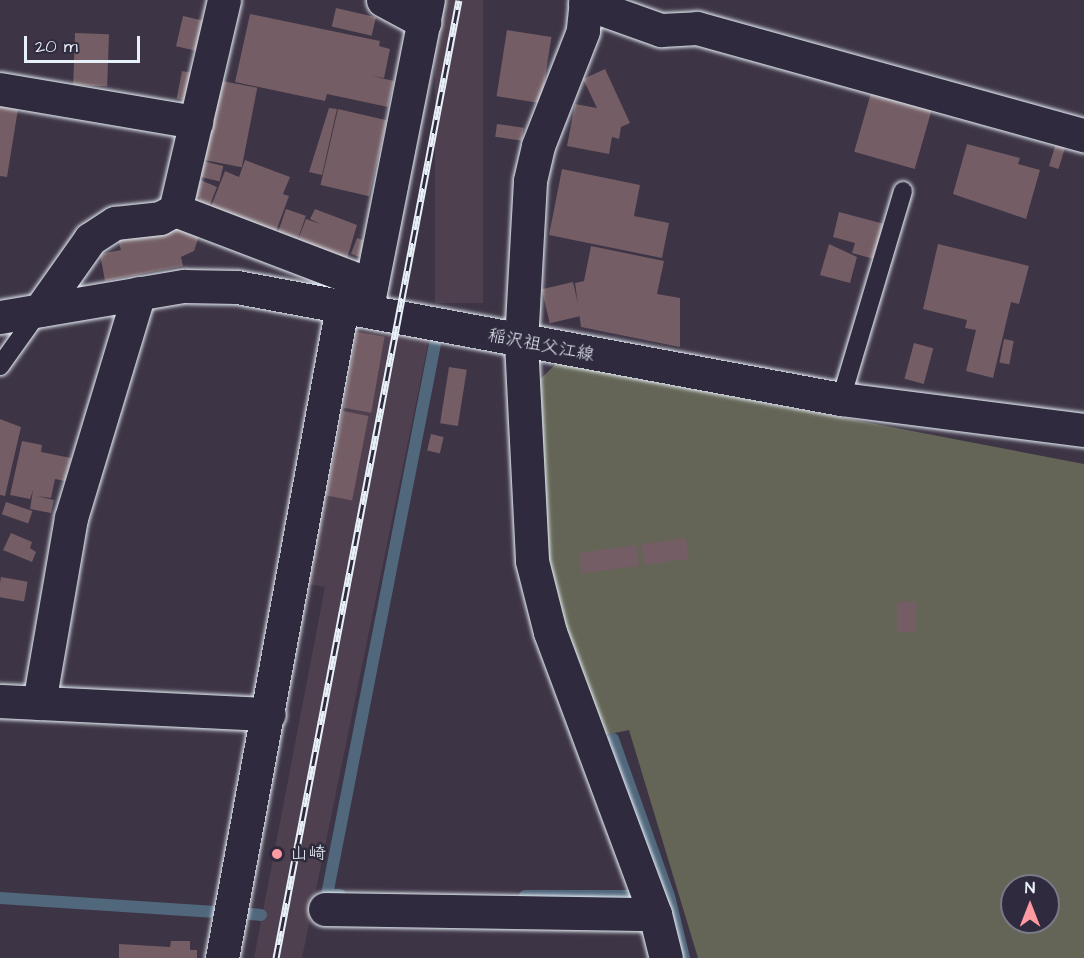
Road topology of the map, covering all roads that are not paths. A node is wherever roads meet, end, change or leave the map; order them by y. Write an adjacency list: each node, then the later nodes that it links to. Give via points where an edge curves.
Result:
1 (224, 0): 6 (street)
2 (383, 0): 4 (street)
3 (586, 2): 7 (street, via 661,30 697,28); 14 (street, via 583,31 538,146 530,181)
4 (426, 11): 11 (street)
5 (0, 89): 6 (street)
6 (196, 122): 9 (street)
7 (1084, 135)
8 (903, 191): 16 (lane)
9 (175, 210): 11 (street); 12 (street, via 160,218 115,223 90,239)
10 (140, 293): 11 (street, 稲沢祖父江線, via 184,285); 12 (street, 稲沢祖父江線); 19 (street, via 70,518)
11 (360, 301): 14 (street, 稲沢祖父江線); 20 (street)
12 (40, 310): 13 (street, 稲沢祖父江線); 15 (lane)
13 (0, 317)
14 (521, 342): 16 (street, 稲沢祖父江線); 22 (street, via 535,571 550,632)
15 (0, 366)
16 (841, 399): 17 (street, 稲沢祖父江線)
17 (1084, 430)
18 (0, 701): 19 (street)
19 (39, 703): 20 (street)
20 (269, 714): 23 (street)
21 (325, 909): 22 (street)
22 (655, 914): 24 (street)
23 (222, 958)
24 (666, 958)

